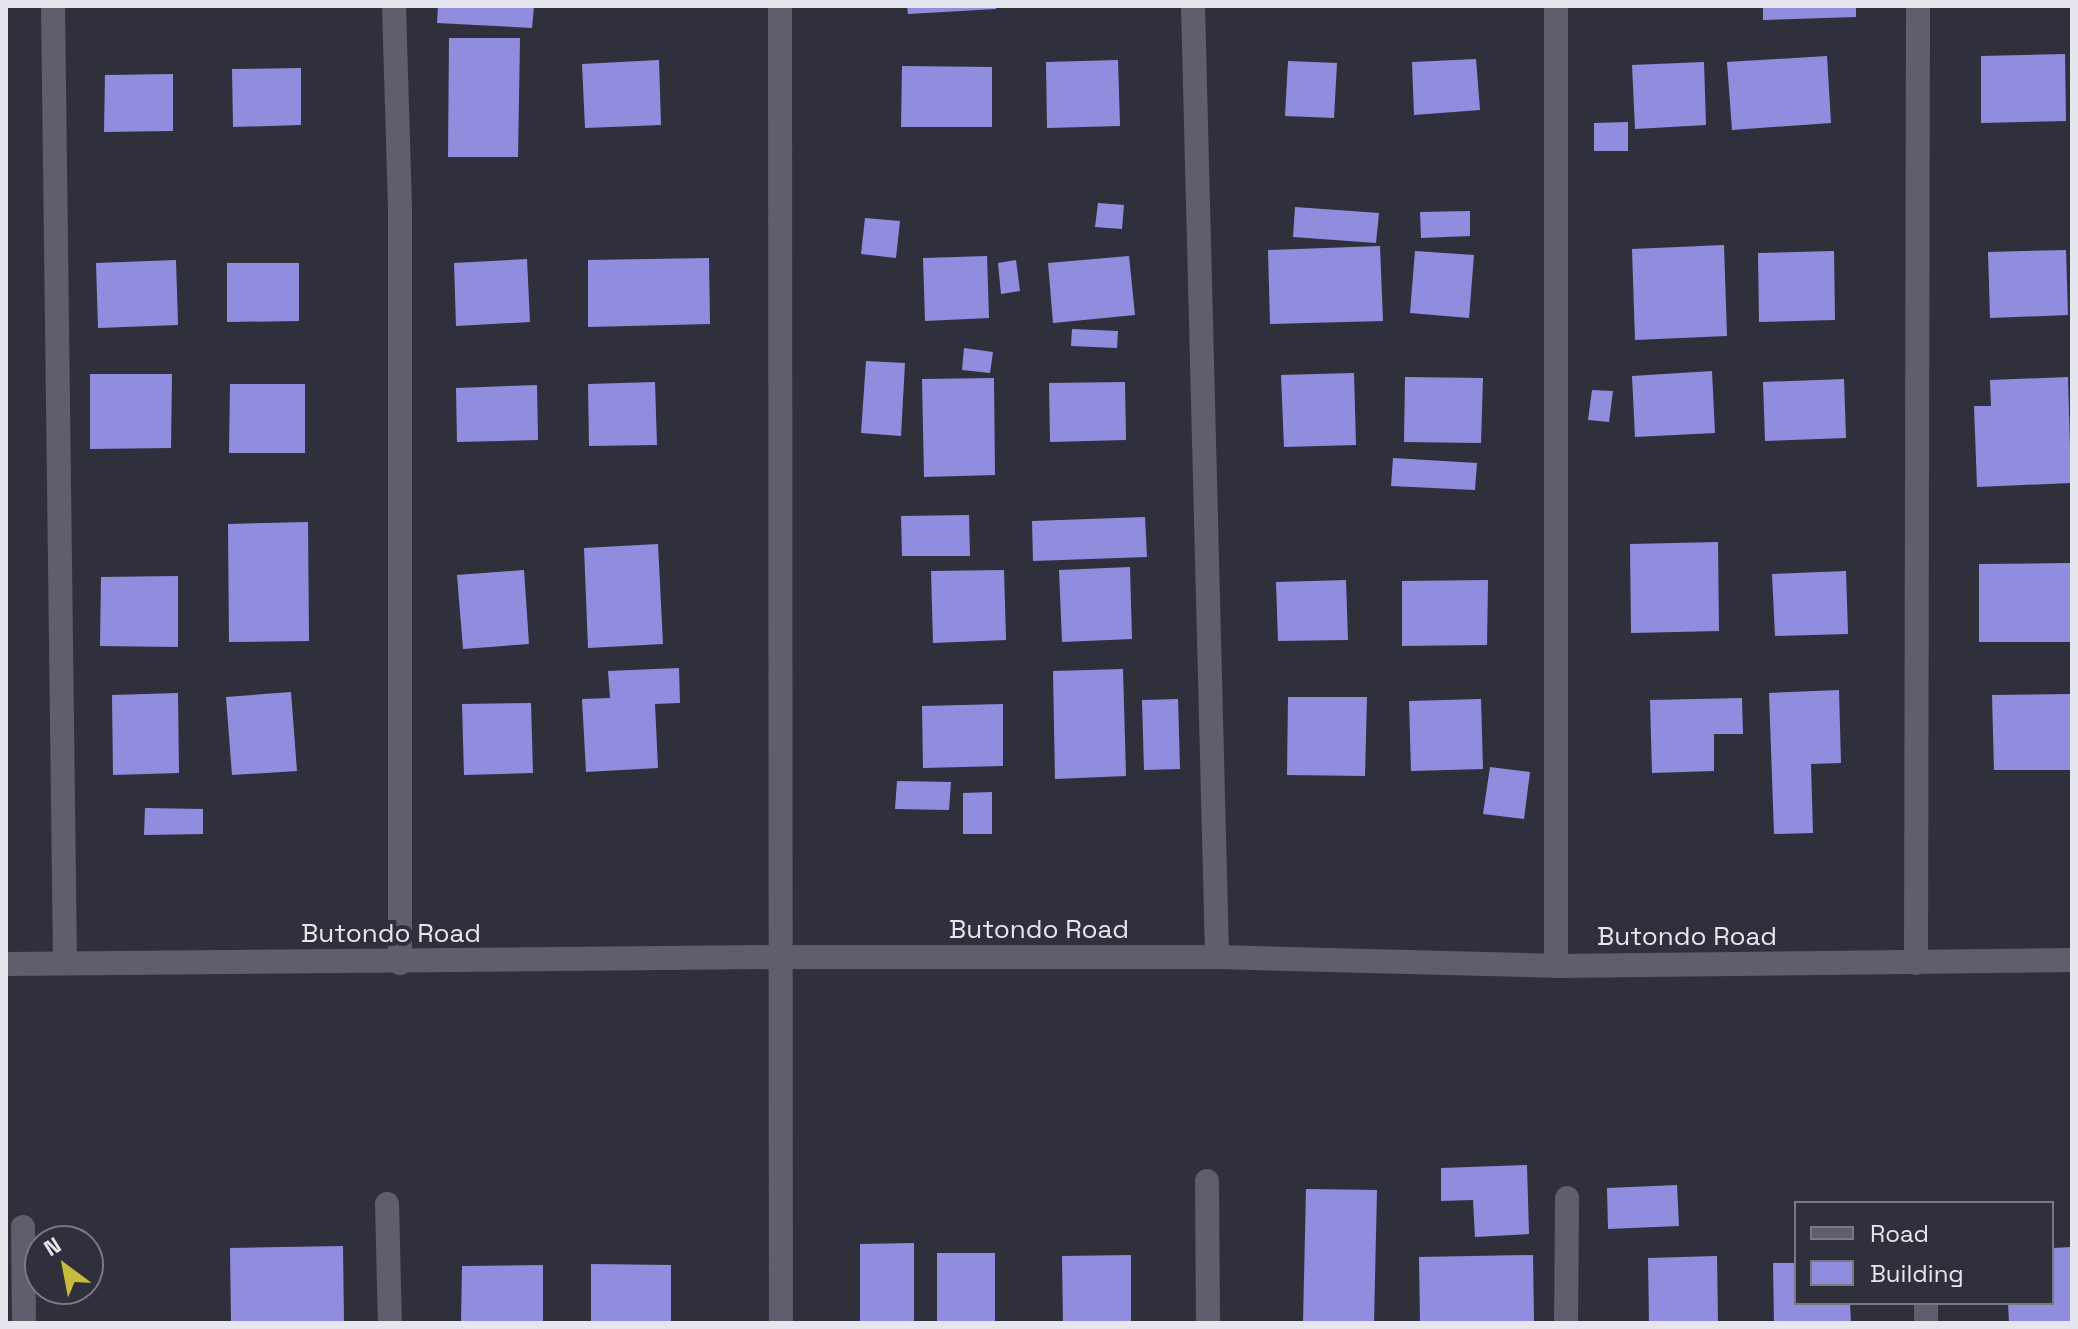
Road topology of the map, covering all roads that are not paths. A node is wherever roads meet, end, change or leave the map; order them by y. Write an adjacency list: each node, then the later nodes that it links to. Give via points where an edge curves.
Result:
1 (53, 6): 10 (street)
2 (394, 6): 11 (street, via 400,209)
3 (780, 6): 7 (street)
4 (1193, 6): 8 (street)
5 (1556, 6): 14 (street)
6 (1918, 6): 12 (street)
7 (779, 957): 8 (street, Butondo Road); 11 (street, Butondo Road); 21 (street)
8 (1217, 957): 14 (street, Butondo Road)
9 (2072, 960): 12 (street, Butondo Road)
10 (65, 963): 11 (street, Butondo Road); 13 (street, Butondo Road)
11 (400, 963)
12 (1916, 963): 14 (street, Butondo Road)
13 (6, 964)
14 (1556, 966)
15 (1207, 1181): 22 (street)
16 (1567, 1198): 23 (street)
17 (387, 1204): 20 (street)
18 (23, 1227): 19 (street)
19 (24, 1323)
20 (390, 1323)
21 (781, 1323)
22 (1208, 1323)
23 (1566, 1323)

